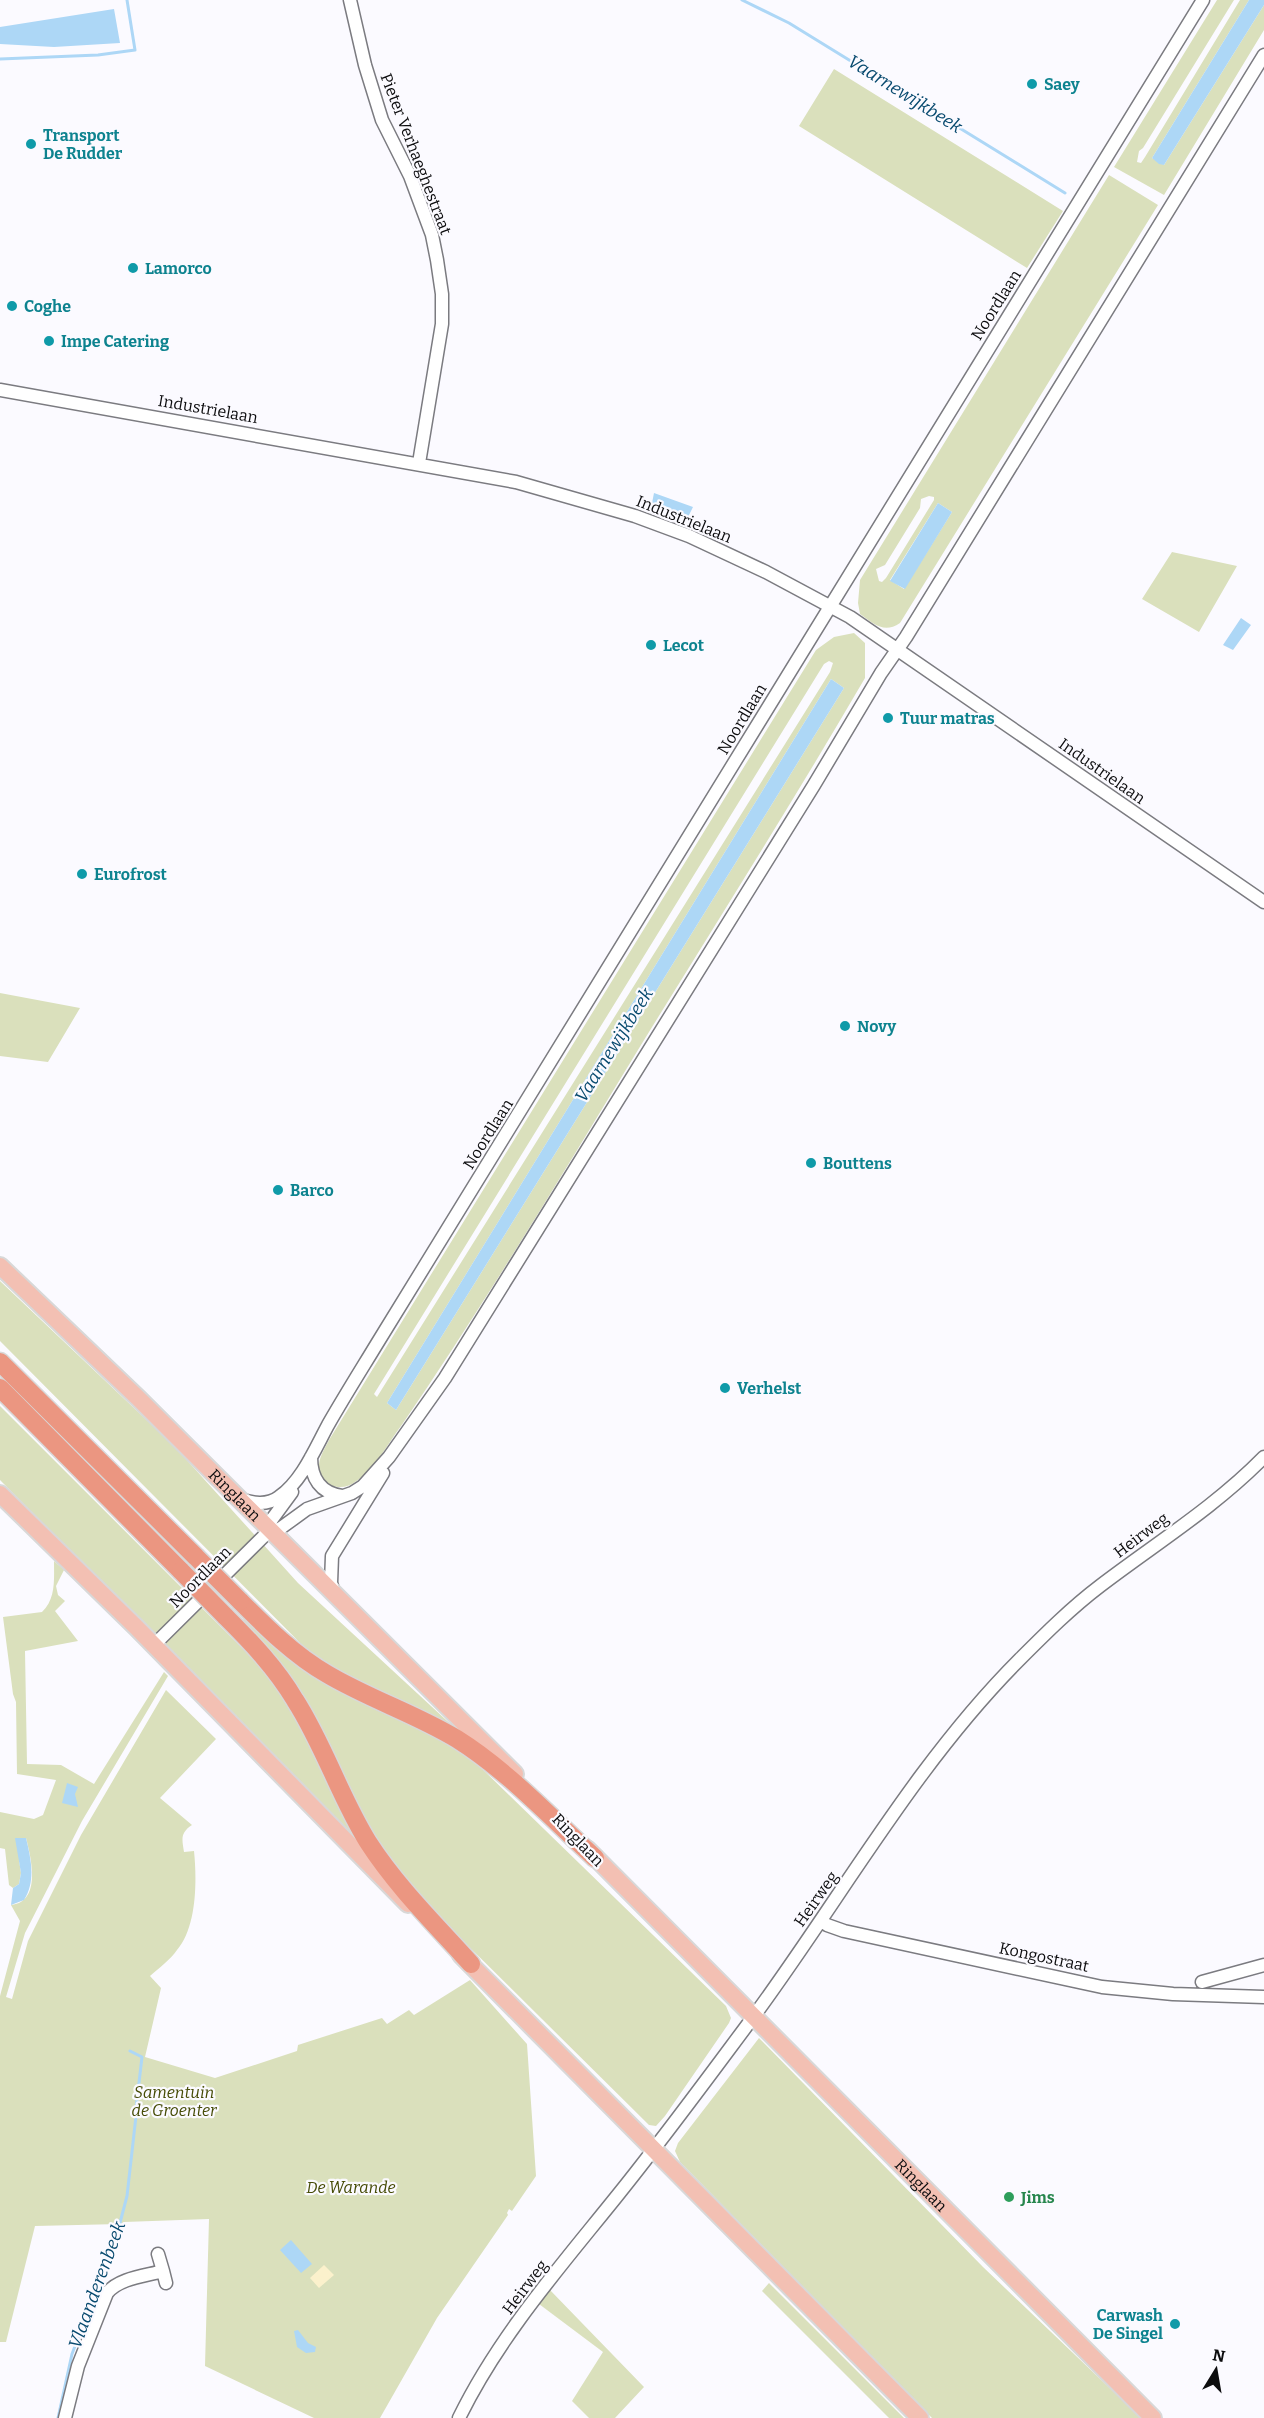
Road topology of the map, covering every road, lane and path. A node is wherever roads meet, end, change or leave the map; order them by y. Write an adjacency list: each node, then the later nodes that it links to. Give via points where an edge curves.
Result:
1 (350, 0): 5 (street, Pieter Verhaeghestraat, via 382,120 410,176 437,260 442,324)
2 (1203, 0): 6 (street, Noordlaan)
3 (1264, 55): 7 (street, Noordlaan)
4 (0, 390): 5 (street, Industrielaan)
5 (419, 463): 6 (street, Industrielaan, via 516,482 635,516 689,536)
6 (830, 606): 7 (street, Industrielaan); 12 (street, Noordlaan)
7 (897, 650): 8 (street, Industrielaan); 14 (street, Noordlaan, via 449,1371)
8 (1264, 902)
9 (0, 1266): 18 (main road, Ringlaan)
10 (0, 1362): 22 (highway, bridge, via 270,1631 302,1658 457,1740 494,1767)
11 (0, 1388): 24 (highway, bridge, via 254,1645 296,1701 349,1811 370,1845)
12 (311, 1457): 15 (street, Noordlaan); 17 (street, via 311,1470 322,1489)
13 (1264, 1457): 23 (street, Heirweg, via 1212,1503 1096,1589 983,1697)
14 (389, 1458): 17 (street, Noordlaan, via 363,1486); 20 (street, Noordlaan, via 332,1556 331,1583)
15 (295, 1482): 18 (street, Noordlaan, via 267,1503); 19 (street, Noordlaan, via 288,1499 270,1522)
16 (0, 1494): 21 (main road)
17 (343, 1497): 19 (street, Noordlaan, via 308,1509 278,1530)
18 (238, 1498): 19 (main road, Ringlaan)
19 (270, 1530): 20 (main road, Ringlaan); 21 (street, Noordlaan)
20 (336, 1597): 22 (main road, Ringlaan)
21 (153, 1646): 24 (main road)
22 (595, 1858): 28 (main road, Ringlaan)
23 (821, 1920): 27 (street, Kongostraat, via 844,1930 1102,1987 1173,1994); 28 (street, Heirweg)
24 (471, 1965): 29 (main road)
25 (1264, 1965): 26 (street)
26 (1202, 1982)
27 (1264, 1996)
28 (753, 2017): 29 (street, Heirweg); 34 (main road, Ringlaan)
29 (654, 2150): 32 (street, Heirweg, via 528,2308 488,2363); 33 (main road)
30 (158, 2254): 31 (street, via 165,2277 122,2282 107,2293 78,2366)
31 (65, 2418)
32 (459, 2418)
33 (920, 2418)
34 (1153, 2418)

